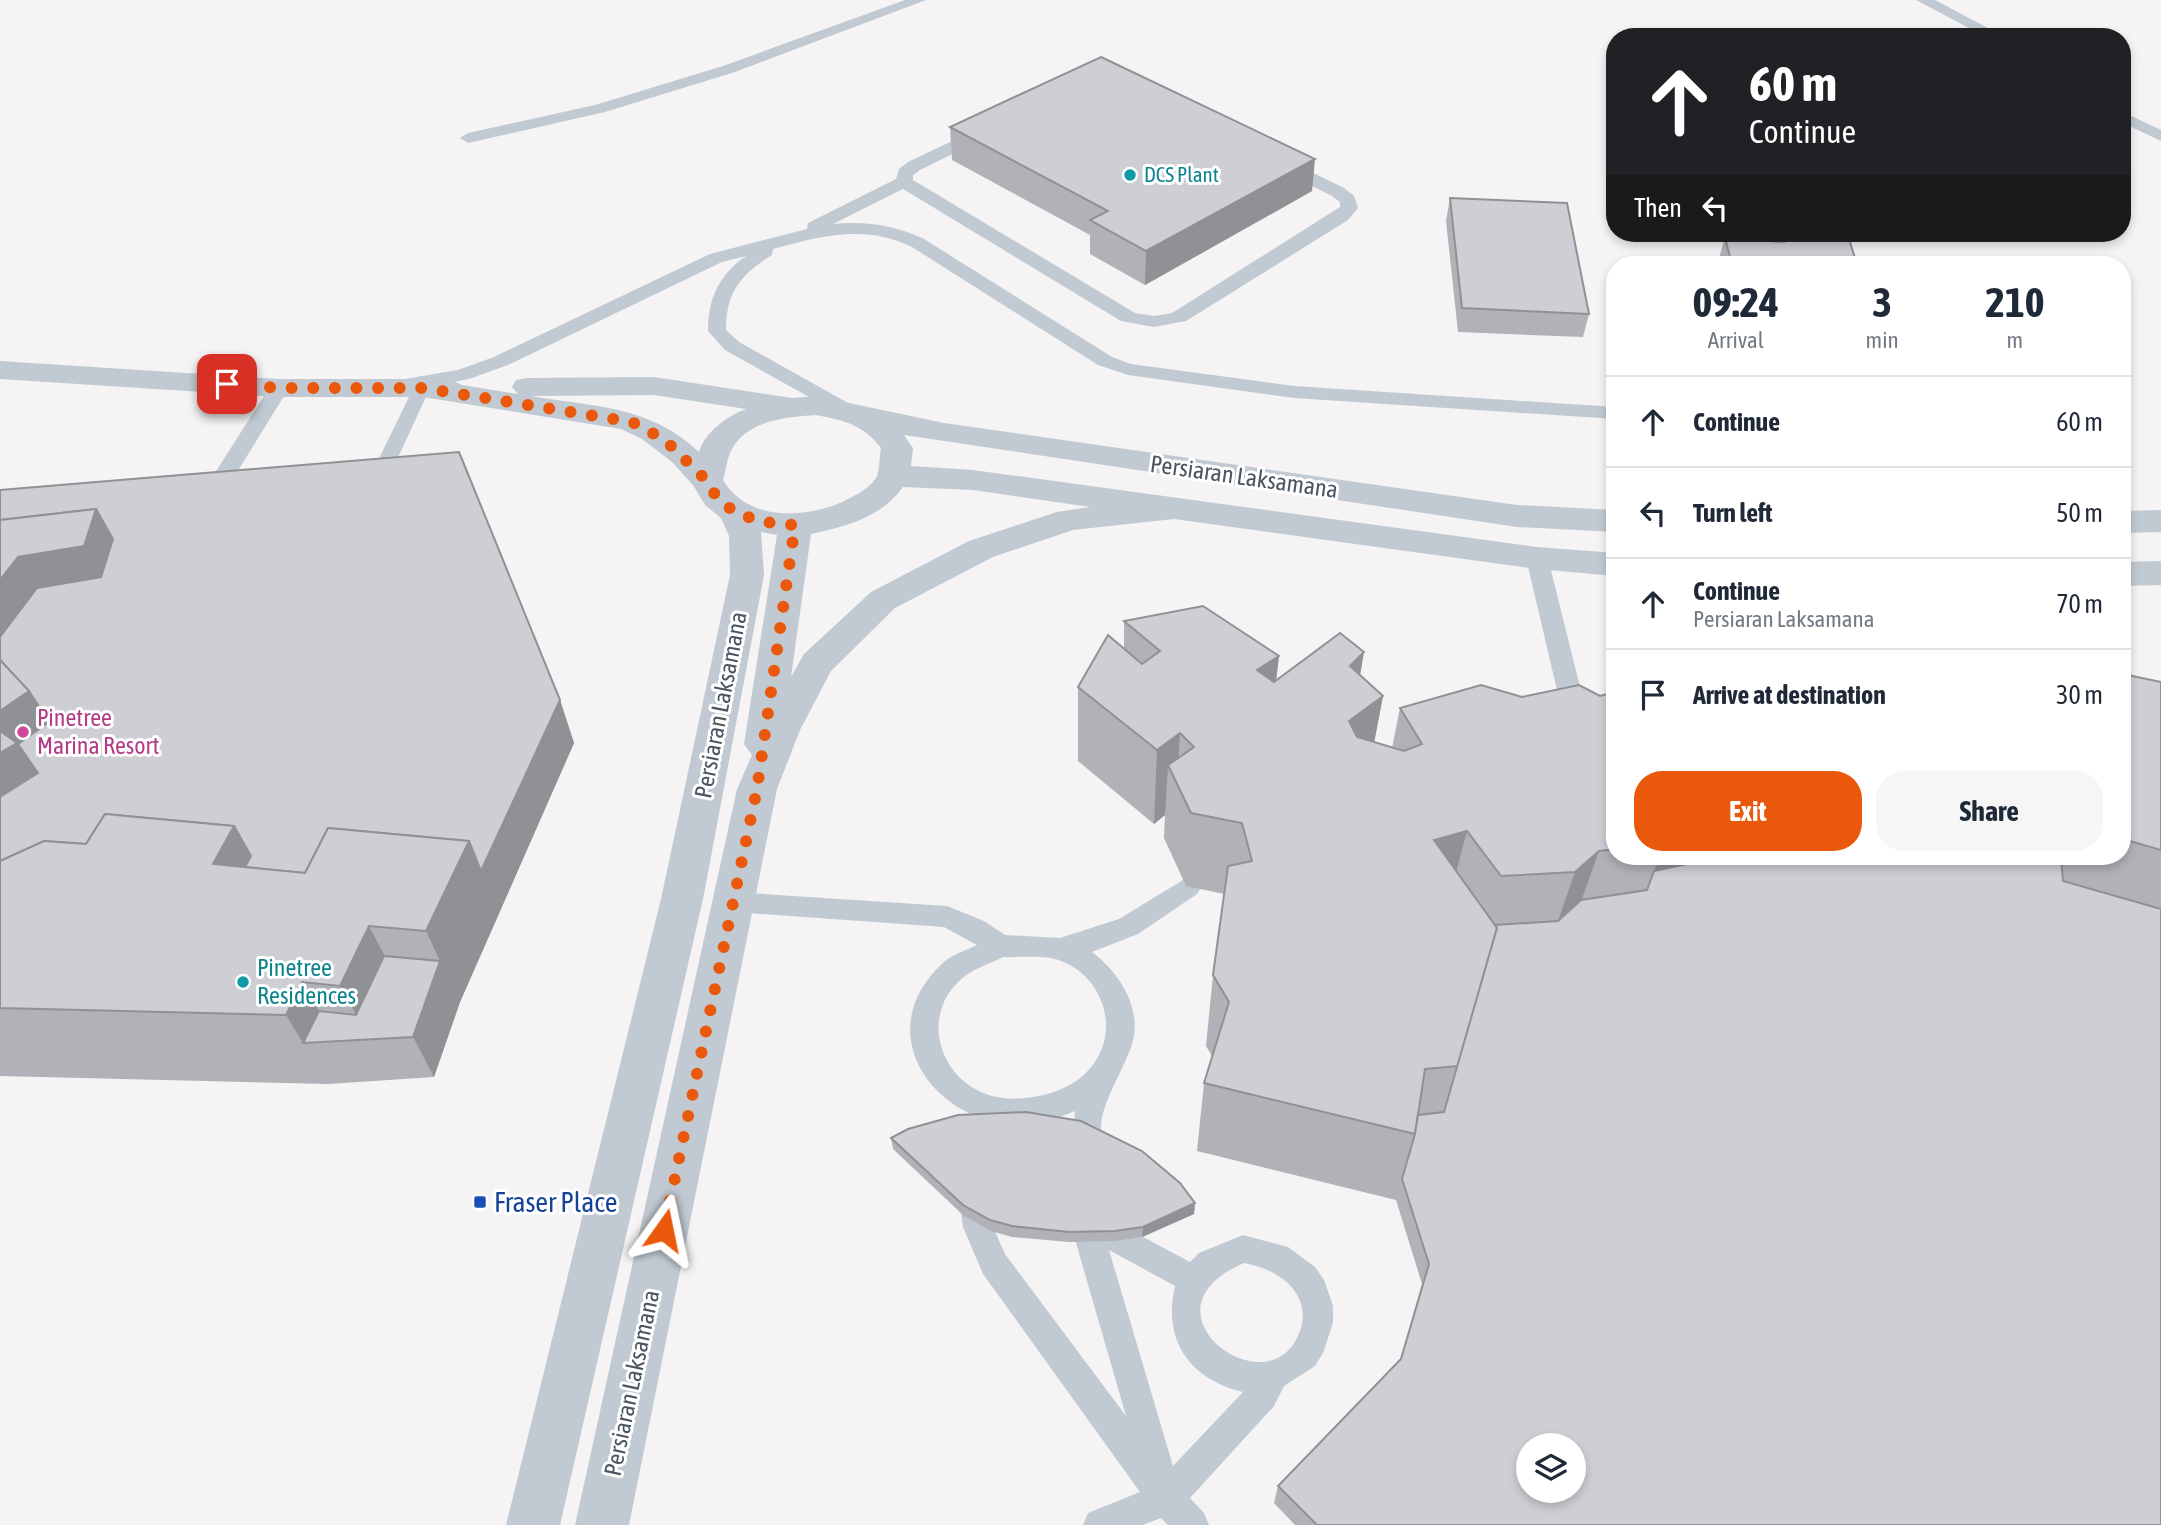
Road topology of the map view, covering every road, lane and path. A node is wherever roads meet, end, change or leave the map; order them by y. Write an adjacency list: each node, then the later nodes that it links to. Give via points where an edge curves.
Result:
1 (919, 0): 6 (lane, via 729,69 612,105)
2 (1923, 0): 3 (lane)
3 (1980, 28)
4 (2131, 121): 5 (lane)
5 (2161, 136)
6 (468, 138)
7 (904, 182): 7 (lane, via 1145,323 1179,317 1349,208 1348,200 1338,192 1105,80 1079,83 926,160 905,173); 8 (lane)
8 (782, 243): 11 (lane, via 716,258 501,361 462,375); 14 (lane, via 753,258 719,295 718,331 732,346); 15 (lane, via 820,231 861,227 895,232 1105,361 1128,369 1294,392)
9 (0, 370): 10 (street)
10 (279, 388): 11 (street); 22 (lane)
11 (376, 388): 12 (street)
12 (423, 388): 13 (street, via 654,386); 18 (street, via 632,422 665,440); 20 (lane, via 375,487)
13 (790, 406): 14 (street); 18 (street, via 736,425 717,442 707,461)
14 (841, 407): 16 (street)
15 (1606, 412)
16 (874, 421): 17 (street, via 892,438 898,456); 23 (street, Persiaran Laksamana, via 1517,516)
17 (894, 476): 19 (street, Persiaran Laksamana, via 973,480); 26 (street, via 879,495 856,510)
18 (707, 481): 21 (street, via 717,498)
19 (1181, 507): 27 (street, Persiaran Laksamana); 32 (street, Persiaran Laksamana, via 1069,520 981,549 883,600 817,663 781,730)
20 (385, 511)
21 (736, 513): 26 (street); 43 (street, Persiaran Laksamana, via 746,536 747,575 682,899)
22 (196, 521)
23 (1606, 521)
24 (2161, 521): 25 (street)
25 (2131, 522)
26 (795, 525): 32 (street)
27 (1537, 558): 28 (street, Persiaran Laksamana); 31 (lane, via 1573,707 1567,725)
28 (1606, 564)
29 (2161, 573): 30 (street)
30 (2131, 574)
31 (1557, 731)
32 (757, 789): 34 (street, Persiaran Laksamana)
33 (1188, 887): 36 (lane, via 1127,929)
34 (733, 902): 35 (lane, via 947,917); 44 (street, Persiaran Laksamana)
35 (1000, 946): 36 (lane); 38 (lane, via 952,969 925,1010 925,1053 938,1077)
36 (1060, 949): 37 (lane, via 1085,961 1105,979 1117,1002 1121,1026)
37 (1116, 1052): 38 (lane, via 1101,1076 1080,1096 1051,1108 1019,1112 987,1108); 39 (lane, via 1088,1114)
38 (959, 1096): 42 (lane, via 978,1227 994,1264)
39 (1085, 1222): 40 (lane); 42 (lane)
40 (1191, 1279): 41 (lane, via 1184,1320 1192,1342 1226,1372 1249,1378); 41 (lane, via 1223,1253 1243,1249 1265,1250 1301,1273 1319,1311 1317,1332 1308,1351)
41 (1272, 1376): 42 (lane, via 1262,1395)
42 (1167, 1499): 45 (lane); 46 (lane)
43 (533, 1525)
44 (601, 1525)
45 (1100, 1525)
46 (1192, 1525)

